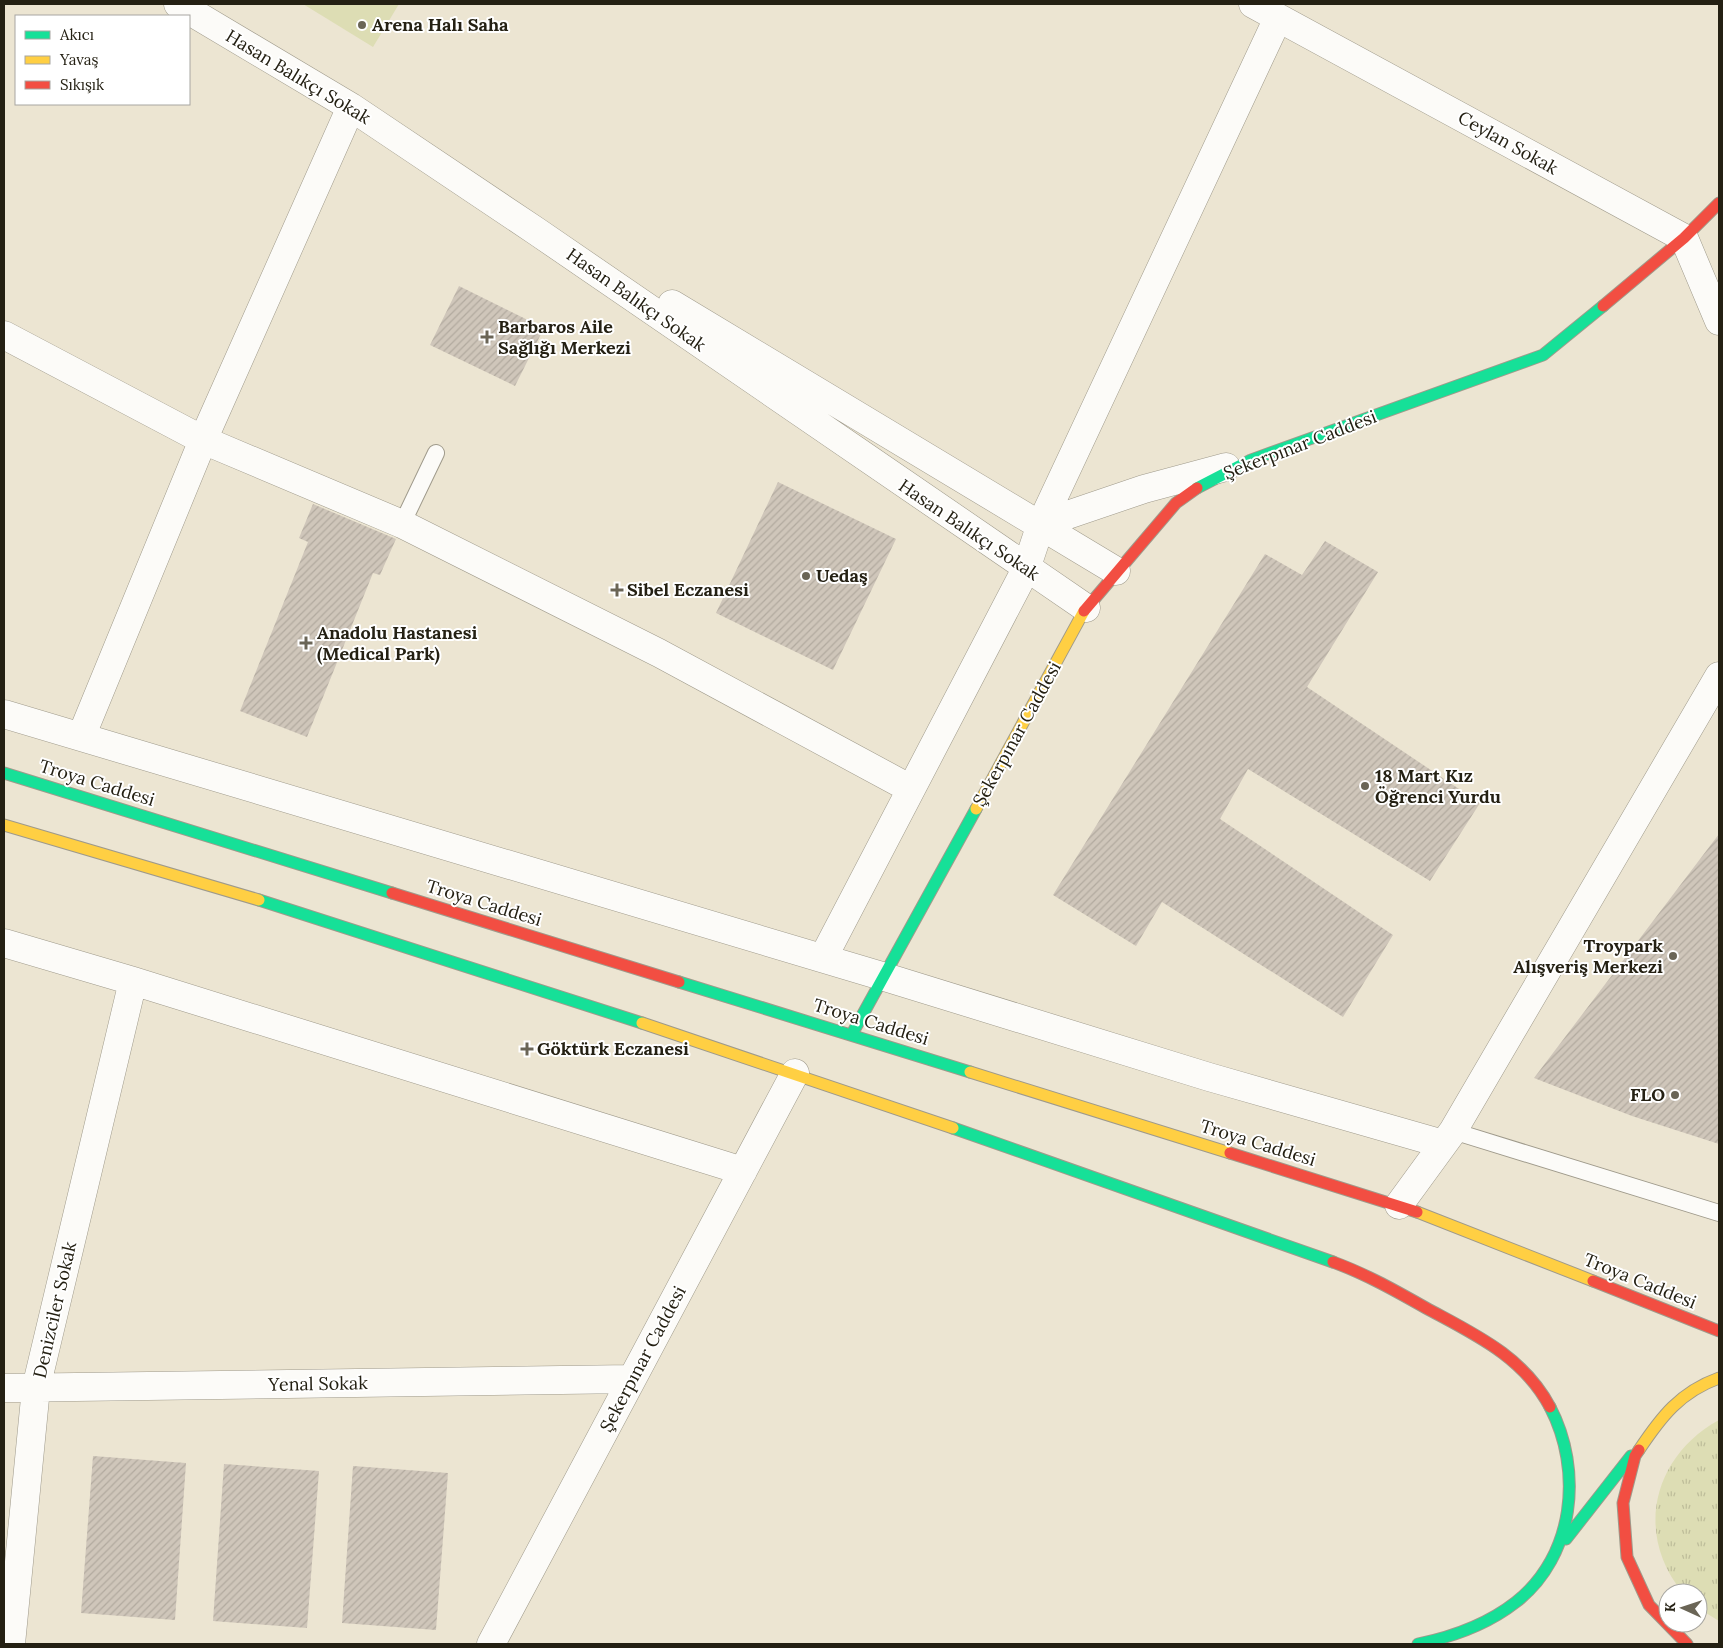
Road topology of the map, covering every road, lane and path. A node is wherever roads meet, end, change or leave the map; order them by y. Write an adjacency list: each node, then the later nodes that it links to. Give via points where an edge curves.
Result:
1 (178, 4): 4 (street, Hasan Balıkçı Sokak)
2 (1253, 4): 3 (street, Ceylan Sokak)
3 (1278, 18): 7 (street, Ceylan Sokak); 14 (street)
4 (351, 107): 6 (street, Hasan Balıkçı Sokak); 10 (street)
5 (1719, 203): 7 (main road, Şekerpınar Caddesi)
6 (536, 231): 14 (street, via 625,276); 15 (street, Hasan Balıkçı Sokak)
7 (1684, 238): 8 (street); 12 (main road, Şekerpınar Caddesi, via 1543,355)
8 (1719, 321)
9 (4, 335): 10 (street)
10 (203, 440): 13 (street); 20 (street)
11 (436, 453): 13 (lane)
12 (1252, 460): 14 (street, via 1144,489); 16 (main road, Şekerpınar Caddesi, via 1176,503)
13 (402, 524): 22 (street, via 659,653)
14 (1041, 524): 15 (street); 16 (street)
15 (1026, 569): 17 (street, Hasan Balıkçı Sokak); 22 (street)
16 (1116, 571): 17 (main road, Şekerpınar Caddesi)
17 (1086, 608): 26 (main road, Şekerpınar Caddesi)
18 (1719, 676): 30 (street)
19 (4, 714): 20 (street)
20 (80, 737): 25 (street)
21 (4, 773): 28 (main road, Troya Caddesi)
22 (911, 789): 25 (street)
23 (4, 825): 29 (main road, via 285,908)
24 (4, 943): 27 (street)
25 (823, 958): 26 (street)
26 (885, 977): 28 (main road, Şekerpınar Caddesi); 30 (street, via 1209,1077)
27 (133, 981): 31 (street); 38 (street, Denizciler Sokak)
28 (852, 1034): 32 (main road, Troya Caddesi)
29 (795, 1073): 31 (street, Şekerpınar Caddesi); 39 (main road, via 1299,1248 1362,1274 1486,1340 1524,1371)
30 (1448, 1138): 32 (street); 33 (lane)
31 (743, 1172): 36 (street, Şekerpınar Caddesi)
32 (1399, 1205): 34 (main road, Troya Caddesi)
33 (1719, 1213)
34 (1719, 1331)
35 (1719, 1378): 40 (main road, via 1700,1385)
36 (632, 1379): 38 (street, Yenal Sokak); 46 (street, Şekerpınar Caddesi)
37 (4, 1388): 38 (street, Yenal Sokak)
38 (36, 1388): 45 (street, Denizciler Sokak)
39 (1554, 1410): 41 (main road); 43 (main road, via 1570,1455 1571,1504)
40 (1660, 1420): 43 (main road); 44 (main road, via 1636,1456 1623,1503)
41 (1580, 1463)
42 (1615, 1532): 44 (main road)
43 (1557, 1550): 47 (main road, via 1526,1594 1482,1624)
44 (1627, 1557): 48 (main road, via 1649,1605)
45 (11, 1644)
46 (490, 1644)
47 (1418, 1644)
48 (1687, 1644)

